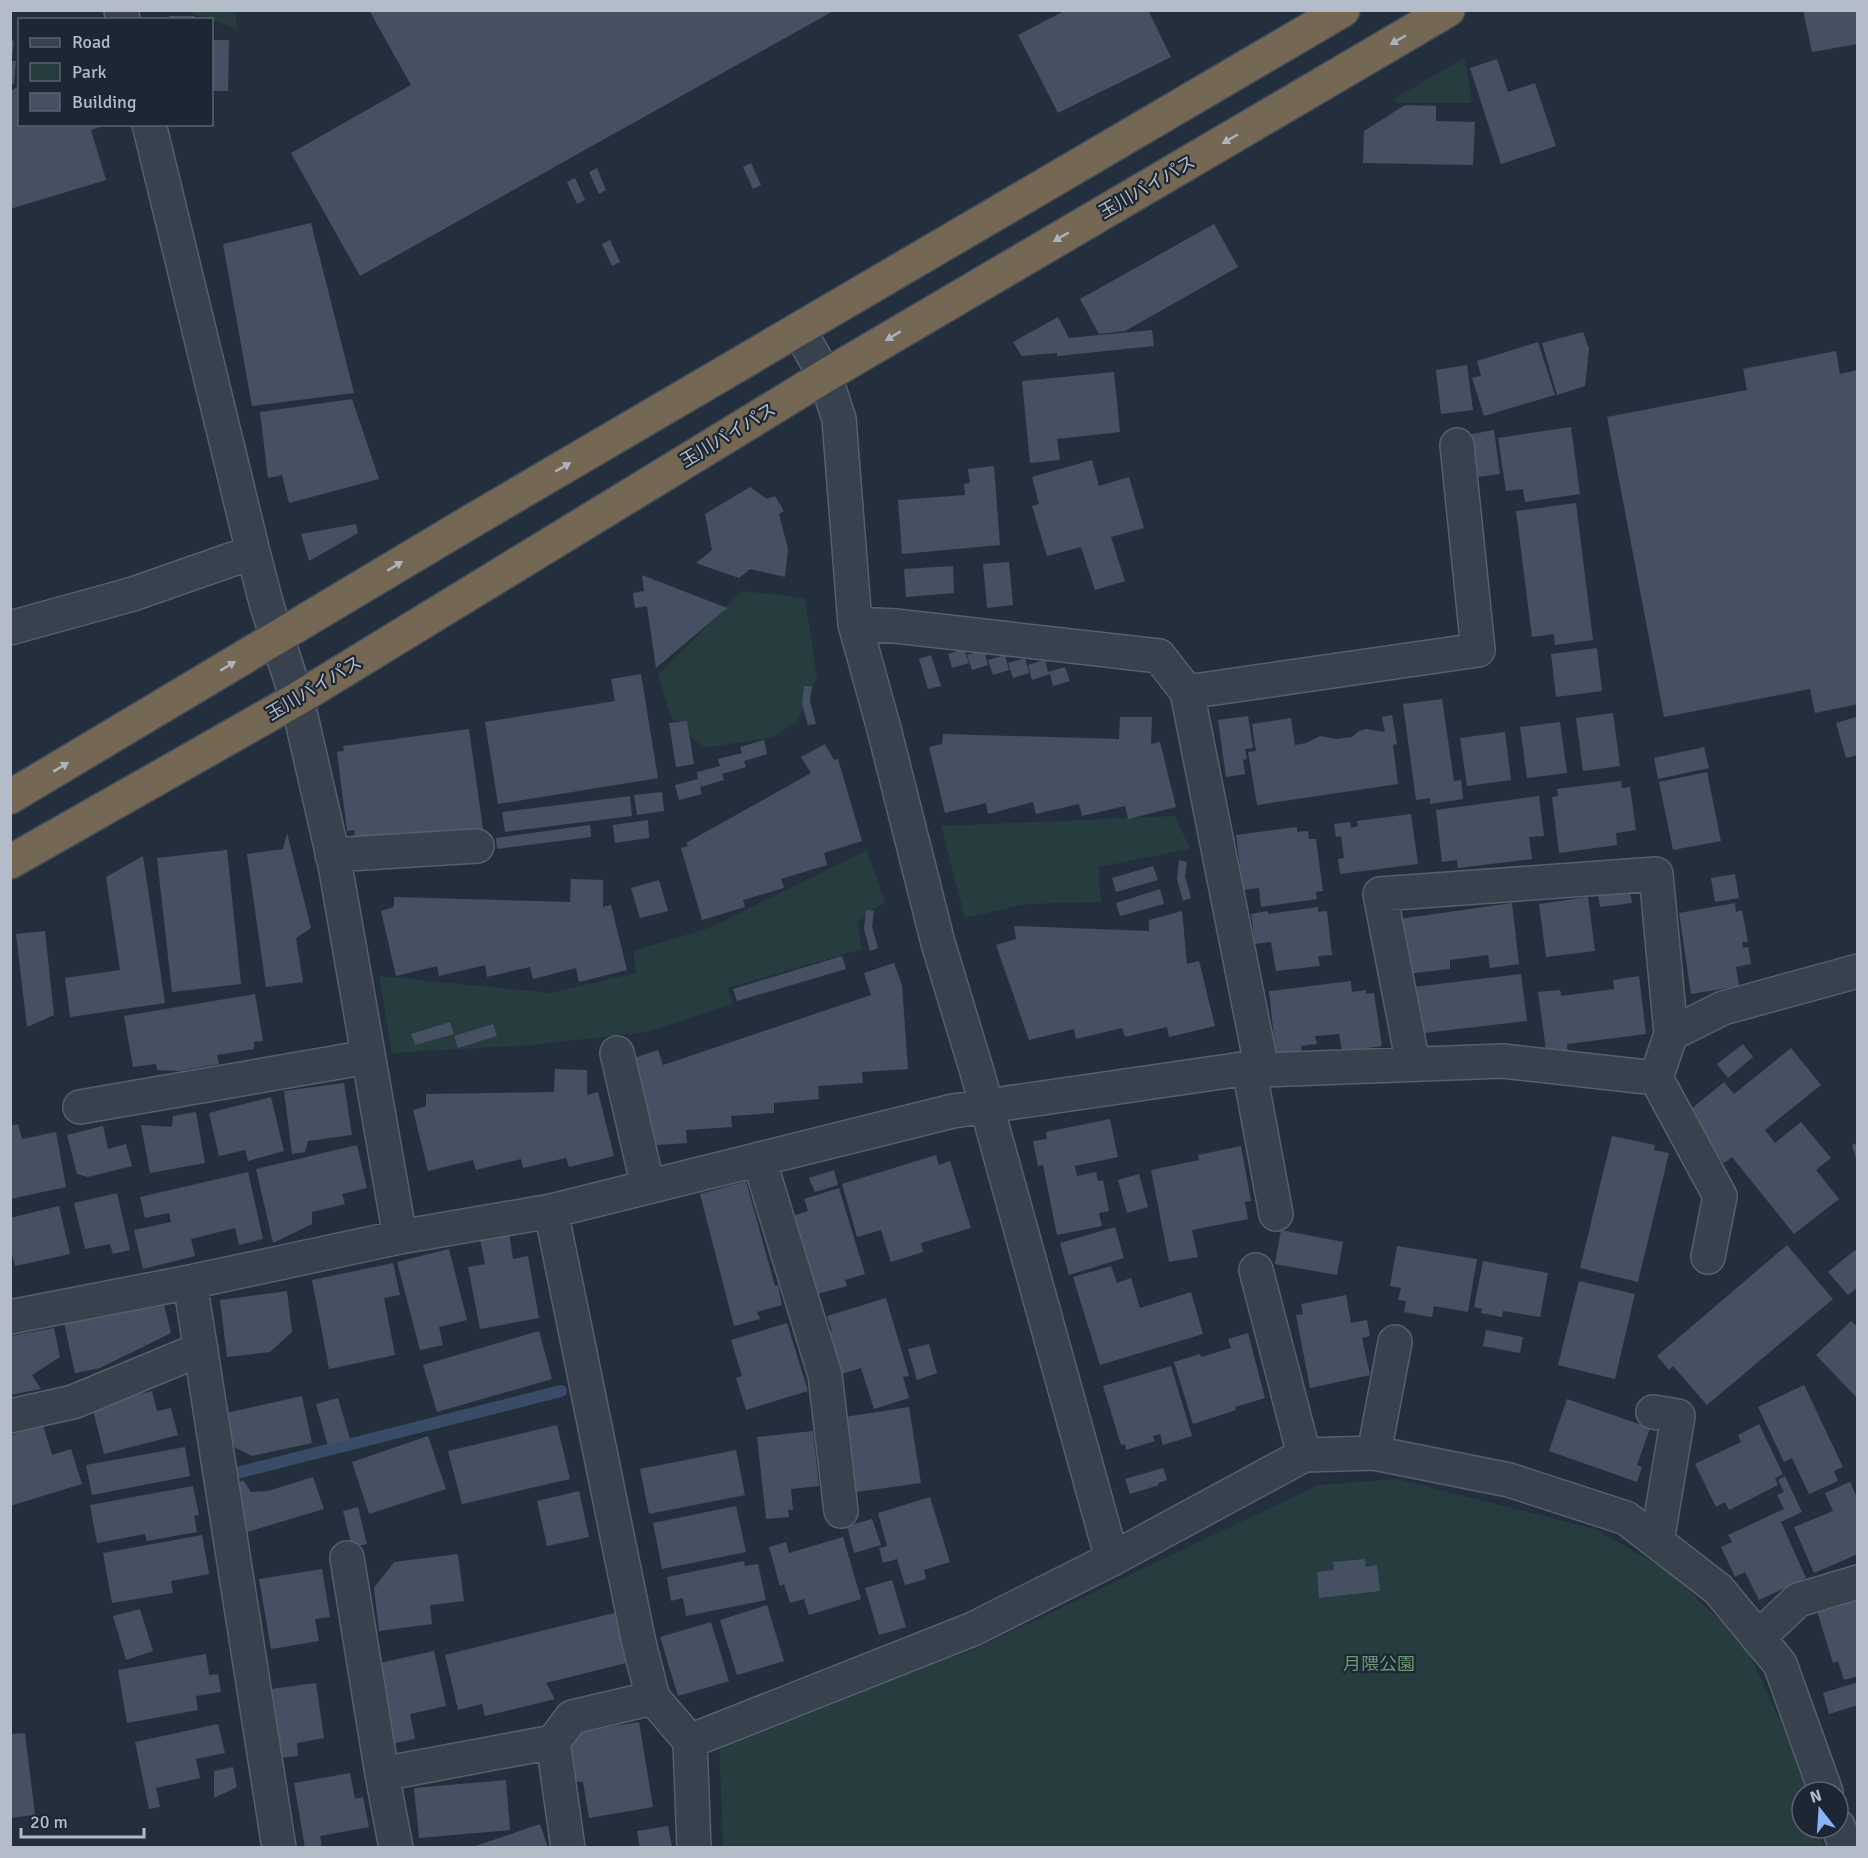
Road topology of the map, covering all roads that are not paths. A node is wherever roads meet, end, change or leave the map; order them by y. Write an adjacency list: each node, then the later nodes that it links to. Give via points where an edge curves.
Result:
1 (1344, 10): 4 (highway)
2 (1448, 10): 5 (highway, 玉川バイパス, one-way to 5)
3 (148, 126): 7 (street)
4 (799, 330): 5 (street); 10 (highway, one-way to 4)
5 (825, 376): 8 (street, via 839,420); 12 (highway, 玉川バイパス)
6 (1457, 445): 11 (street, via 1478,650)
7 (253, 552): 9 (street, via 133,594); 10 (street)
8 (855, 624): 11 (street, via 1159,656); 24 (street, via 938,943)
9 (10, 628)
10 (276, 637): 12 (street); 13 (highway, one-way to 10)
11 (1187, 693): 22 (street)
12 (297, 699): 15 (street); 16 (highway, 玉川バイパス)
13 (10, 797)
14 (477, 846): 15 (street)
15 (332, 855): 20 (street)
16 (10, 862)
17 (1857, 971): 18 (street, via 1724,1008)
18 (1671, 1034): 21 (street, via 1656,874 1380,894); 23 (street)
19 (616, 1053): 27 (street)
20 (368, 1057): 25 (street); 30 (street)
21 (1413, 1064): 22 (street); 23 (street, via 1503,1061)
22 (1255, 1069): 24 (street); 29 (street)
23 (1656, 1078): 31 (street, via 1720,1196)
24 (986, 1106): 26 (street); 44 (street)
25 (81, 1107)
26 (759, 1158): 27 (street); 41 (street, via 825,1375)
27 (648, 1187): 28 (street)
28 (551, 1211): 30 (street); 47 (street)
29 (1276, 1214)
30 (400, 1237): 33 (street)
31 (1708, 1257)
32 (1256, 1270): 40 (street)
33 (190, 1282): 34 (street); 36 (street)
34 (10, 1317)
35 (1395, 1342): 39 (street)
36 (201, 1349): 38 (street, via 73,1402); 52 (street)
37 (1653, 1413): 42 (street, via 1678,1416)
38 (10, 1416)
39 (1374, 1453): 40 (street); 42 (street, via 1509,1480 1626,1518)
40 (1304, 1455): 44 (street)
41 (841, 1511)
42 (1657, 1542): 46 (street, via 1718,1589)
43 (346, 1558): 50 (street)
44 (1112, 1559): 48 (street, via 974,1629)
45 (1857, 1582): 46 (street, via 1798,1600)
46 (1758, 1638): 51 (street, via 1780,1664)
47 (653, 1698): 48 (street); 49 (street, via 572,1717)
48 (690, 1741): 55 (street)
49 (553, 1742): 50 (street); 54 (street)
50 (382, 1774): 53 (street)
51 (1822, 1780)
52 (279, 1848)
53 (396, 1848)
54 (568, 1848)
55 (694, 1848)

